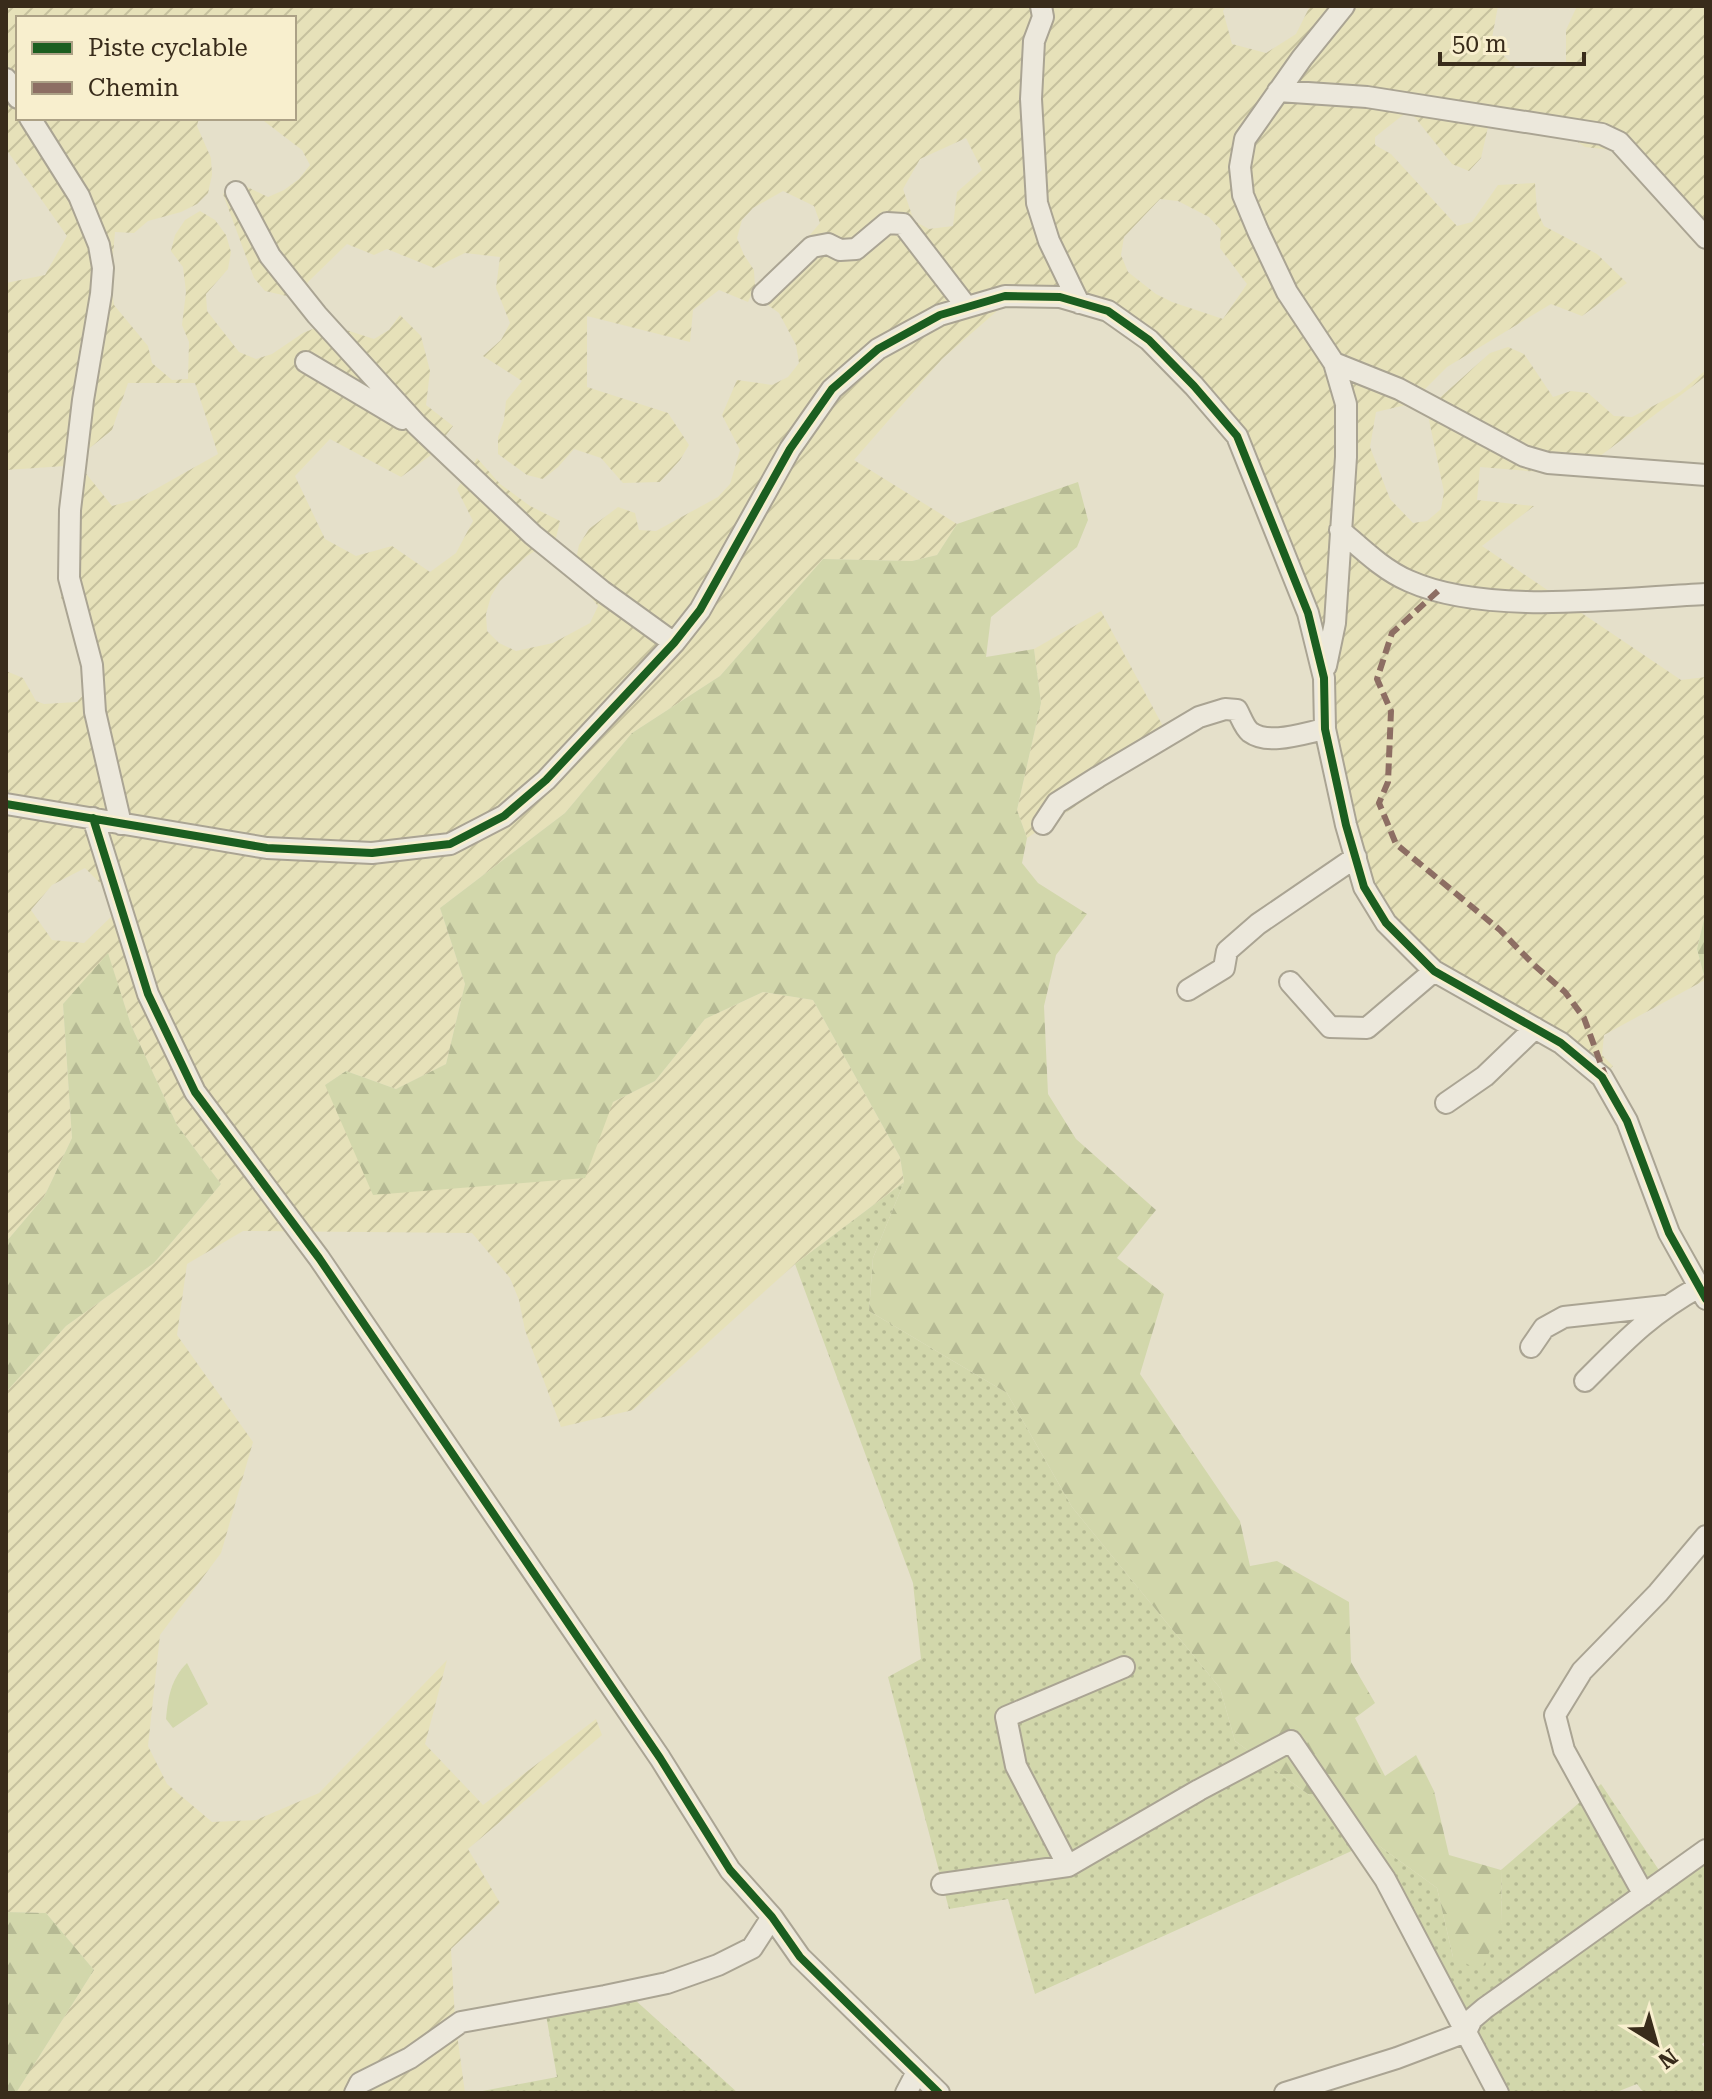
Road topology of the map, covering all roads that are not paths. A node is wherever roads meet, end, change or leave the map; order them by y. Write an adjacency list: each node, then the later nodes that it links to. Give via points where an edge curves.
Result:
1 (1041, 6): 8 (street, via 1031,99 1037,203)
2 (1344, 6): 3 (street)
3 (1278, 91): 6 (street, via 1367,97 1602,134 1619,142); 11 (street, via 1245,139 1243,195 1287,292)
4 (31, 120): 21 (street, via 79,196 103,268 70,510 69,578 92,665 95,712)
5 (236, 192): 12 (street, via 270,256)
6 (1706, 238)
7 (763, 294): 9 (street, via 812,247 856,249 887,223 903,224)
8 (1079, 303): 9 (street, via 1060,297 1005,296); 17 (street, via 1108,311 1149,340 1237,436 1308,613)
9 (966, 306): 16 (street, via 878,349 832,389 790,449 700,610)
10 (306, 362): 12 (street)
11 (1334, 363): 13 (street, via 1548,463); 14 (street, via 1346,404)
12 (417, 425): 16 (street, via 533,535)
13 (1706, 475)
14 (1340, 530): 15 (street, via 1408,581 1442,593 1553,601); 17 (street, via 1335,623)
15 (1706, 594)
16 (674, 643): 21 (street, via 546,780 504,816 450,844 372,853 267,848)
17 (1324, 678): 18 (street)
18 (1325, 729): 22 (street, via 1260,738 1248,730 1237,710 1199,717 1057,803); 23 (street)
19 (6, 804): 20 (street)
20 (93, 818): 21 (street); 39 (street, via 148,994 195,1092 319,1258 660,1758 730,1870)
21 (121, 824)
22 (1043, 824)
23 (1356, 857): 24 (street, via 1364,887 1386,923); 26 (street, via 1258,924 1227,951 1224,968)
24 (1434, 971): 25 (street, via 1367,1028 1330,1027); 27 (street)
25 (1290, 982)
26 (1188, 990)
27 (1535, 1028): 28 (street, via 1485,1076); 29 (street, via 1561,1043 1611,1090 1669,1233)
28 (1446, 1103)
29 (1702, 1293): 30 (street)
30 (1665, 1306): 31 (street, via 1564,1317 1544,1328); 32 (street)
31 (1531, 1347)
32 (1585, 1381)
33 (1706, 1536): 38 (street, via 1582,1671 1555,1715 1564,1750)
34 (1124, 1667): 36 (street, via 1006,1717 1016,1766)
35 (1706, 1850): 38 (street)
36 (1068, 1866): 37 (street); 40 (street, via 1291,1741 1385,1879)
37 (942, 1884)
38 (1644, 1895): 40 (street, via 1485,2008)
39 (772, 1917): 41 (street, via 800,1957); 42 (street, via 752,1948 667,1983 461,2022 410,2058 360,2083)
40 (1466, 2032): 45 (street); 46 (street)
41 (917, 2072): 43 (street); 44 (street)
42 (355, 2093)
43 (906, 2093)
44 (939, 2093)
45 (1285, 2093)
46 (1498, 2093)

